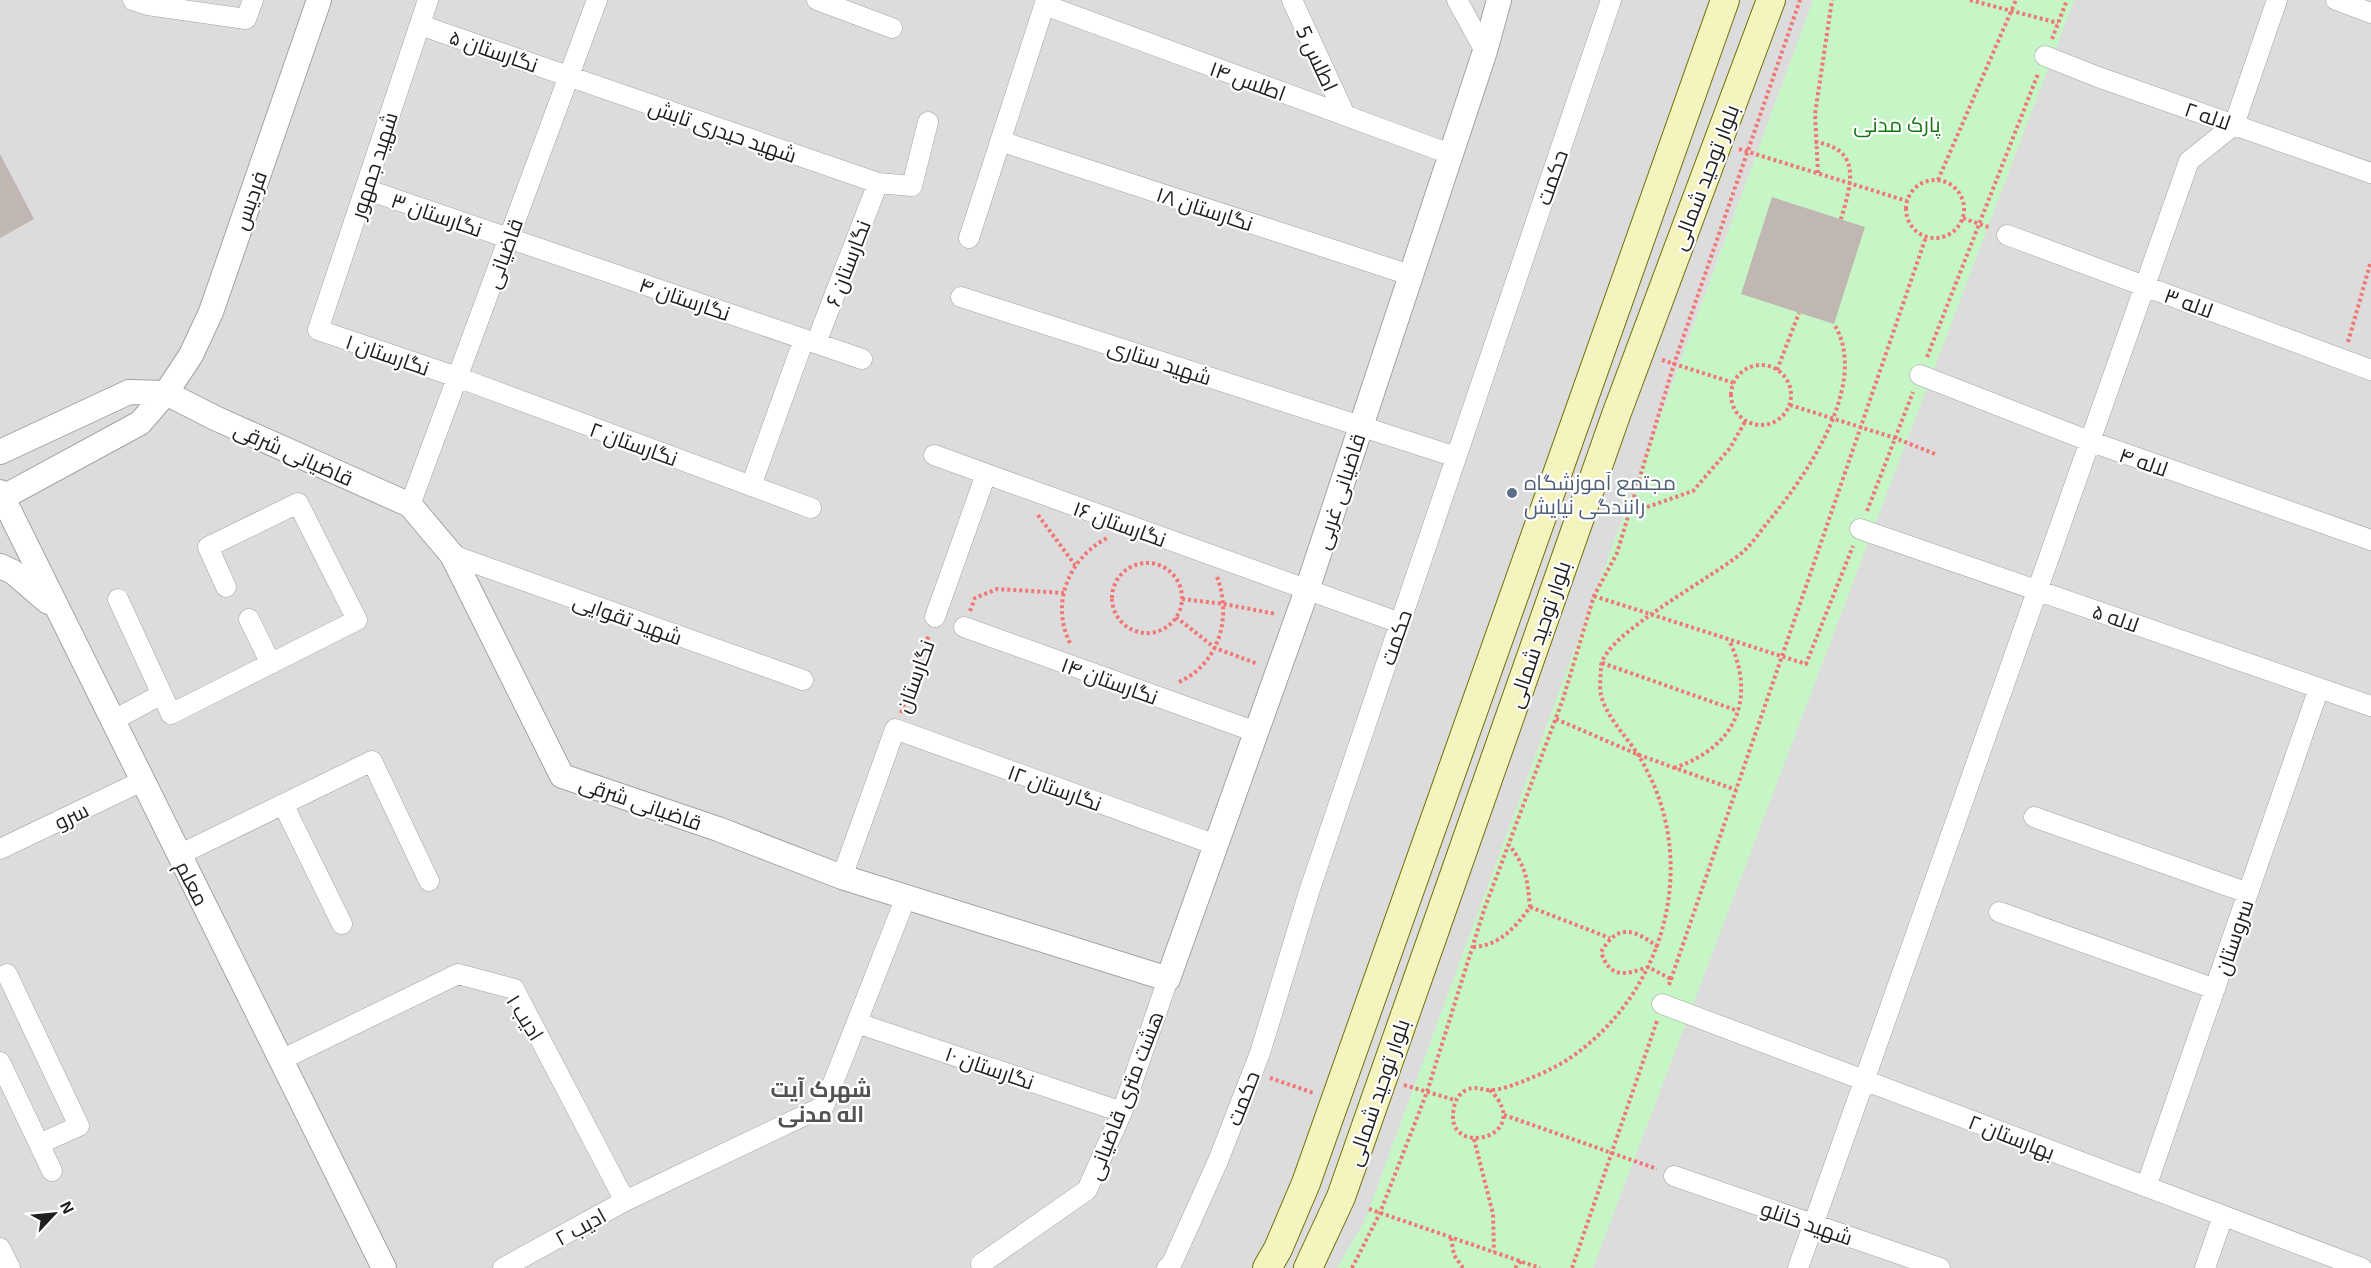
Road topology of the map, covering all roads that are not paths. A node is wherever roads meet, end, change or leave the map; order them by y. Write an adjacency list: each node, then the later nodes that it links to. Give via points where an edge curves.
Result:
1 (133, 0): 2 (street, via 246,19)
2 (253, 0)
3 (320, 0): 43 (street, فردیس, via 211,312 191,355)
4 (428, 0): 18 (street, شهید جمهور)
5 (597, 0): 22 (street, قاضیانی)
6 (817, 0): 16 (street)
7 (1292, 0): 23 (street, اطلس 5)
8 (1457, 0): 20 (street)
9 (1499, 0): 20 (street, قاضیانی غربی)
10 (1611, 0): 48 (street, حکمت)
11 (1725, 0): 109 (main road, بلوار توحید شمالی, via 1336,1100 1306,1183)
12 (1770, 0): 110 (main road, بلوار توحید شمالی, via 1639,353 1341,1197)
13 (2277, 0): 25 (street)
14 (2336, 0): 17 (street)
15 (1046, 3): 23 (street, اطلس ۱۴); 26 (street)
16 (841, 4): 19 (street)
17 (2371, 13)
18 (420, 25): 22 (street, نگارستان ۵); 30 (street, شهید جمهور)
19 (892, 28)
20 (1485, 51): 27 (street, قاضیانی غربی)
21 (2045, 56): 25 (street, لاله ۲)
22 (569, 76): 29 (street, شهید حیدری تابش); 32 (street, قاضیانی)
23 (1345, 115): 27 (street, اطلس ۱۴)
24 (928, 122): 29 (street, شهید حیدری تابش, via 912,186)
25 (2234, 125): 28 (street, لاله ۲); 35 (street, via 2189,161)
26 (1000, 141): 33 (street); 34 (street, نگارستان ۱۸)
27 (1450, 154): 34 (street, قاضیانی غربی)
28 (2371, 172)
29 (878, 183): 38 (street, نگارستان ۶)
30 (365, 189): 32 (street, نگارستان ۳); 37 (street, شهید جمهور)
31 (2007, 235): 35 (street, لاله ۳)
32 (509, 238): 38 (street, نگارستان ۴); 42 (street, قاضیانی)
33 (969, 238)
34 (1410, 275): 44 (street, قاضیانی غربی)
35 (2144, 286): 40 (street, لاله ۳); 45 (street)
36 (960, 297): 44 (street, شهید ستاری)
37 (318, 330): 42 (street, نگارستان ۱)
38 (810, 341): 39 (street, نگارستان ۴); 50 (street, نگارستان ۶)
39 (862, 359)
40 (2371, 370)
41 (1920, 375): 45 (street, لاله ۴)
42 (457, 377): 50 (street, نگارستان ۲); 52 (street, قاضیانی)
43 (166, 393): 46 (street, via 129,392); 51 (street, فردیس, via 140,423); 52 (street, قاضیانی شرقی)
44 (1360, 425): 48 (street, شهید ستاری); 60 (street, قاضیانی غربی)
45 (2089, 441): 55 (street, لاله ۴); 59 (street)
46 (0, 452)
47 (934, 455): 49 (street, نگارستان ۱۶)
48 (1456, 457): 65 (street, حکمت)
49 (986, 474): 60 (street, نگارستان ۱۶); 62 (street, نگارستان)
50 (751, 486): 53 (street, نگارستان ۲)
51 (1, 496): 63 (street, معلم)
52 (410, 505): 56 (street, قاضیانی شرقی)
53 (811, 508)
54 (1860, 529): 59 (street, لاله ۵)
55 (2371, 540)
56 (452, 555): 68 (street, شهید تقوایی); 81 (street, قاضیانی شرقی, via 562,776 718,829)
57 (0, 566): 63 (street, via 32,586)
58 (226, 587): 67 (street, via 208,547 298,503 357,620)
59 (2037, 589): 69 (street, لاله ۵); 94 (street)
60 (1307, 590): 65 (street, نگارستان ۱۶); 74 (street, قاضیانی غربی)
61 (118, 599): 70 (street)
62 (935, 616)
63 (61, 617): 72 (street, معلم)
64 (249, 619): 67 (street)
65 (1400, 623): 108 (street, حکمت, via 1252,1072 1218,1161)
66 (964, 627): 74 (street, نگارستان ۱۴)
67 (271, 664): 70 (street, via 171,714)
68 (803, 680)
69 (2319, 688): 71 (street, لاله ۵); 83 (street, سروستان)
70 (162, 694): 72 (street)
71 (2371, 706)
72 (112, 721): 75 (street, معلم)
73 (895, 729): 78 (street, نگارستان ۱۲); 81 (street, نگارستان)
74 (1256, 732): 78 (street, قاضیانی غربی)
75 (142, 782): 79 (street, سرو); 80 (street, معلم)
76 (283, 804): 80 (street); 82 (street, via 372,761); 86 (street)
77 (2034, 818): 83 (street)
78 (1216, 845): 88 (street, قاضیانی غربی)
79 (0, 849)
80 (178, 855): 92 (street, معلم)
81 (842, 877): 84 (street, قاضیانی شرقی)
82 (429, 881)
83 (2248, 893): 89 (street, سروستان)
84 (906, 897): 88 (street, قاضیانی شرقی); 91 (street, ادیب ۲)
85 (2000, 912): 89 (street)
86 (342, 924)
87 (7, 974): 96 (street, via 79,1126)
88 (1168, 979): 95 (street, هشت متری قاضیانی)
89 (2215, 989): 99 (street, سروستان)
90 (1662, 1004): 94 (street, بهارستان ۲)
91 (857, 1023): 95 (street, نگارستان ۱۰); 100 (street, ادیب ۲, via 824,1106)
92 (281, 1060): 100 (street, ادیب ۱, via 458,974 514,989); 106 (street, معلم)
93 (0, 1062): 96 (street)
94 (1864, 1081): 99 (street, بهارستان ۲); 102 (street)
95 (1122, 1112): 104 (street, هشت متری قاضیانی, via 1087,1190)
96 (39, 1144): 97 (street)
97 (52, 1171)
98 (1674, 1176): 102 (street, شهید خانلو)
99 (2146, 1187): 101 (street, بهارستان ۲)
100 (625, 1202): 107 (street, ادیب ۲)
101 (2223, 1216): 113 (street); 114 (street, بهارستان ۲)
102 (1814, 1224): 111 (street); 112 (street, شهید خانلو)
103 (0, 1248): 105 (street)
104 (981, 1264)
105 (10, 1268)
106 (384, 1268)
107 (503, 1268)
108 (1167, 1268)
109 (1267, 1268)
110 (1308, 1268)
111 (1798, 1268)
112 (1940, 1268)
113 (2205, 1268)
114 (2362, 1268)

